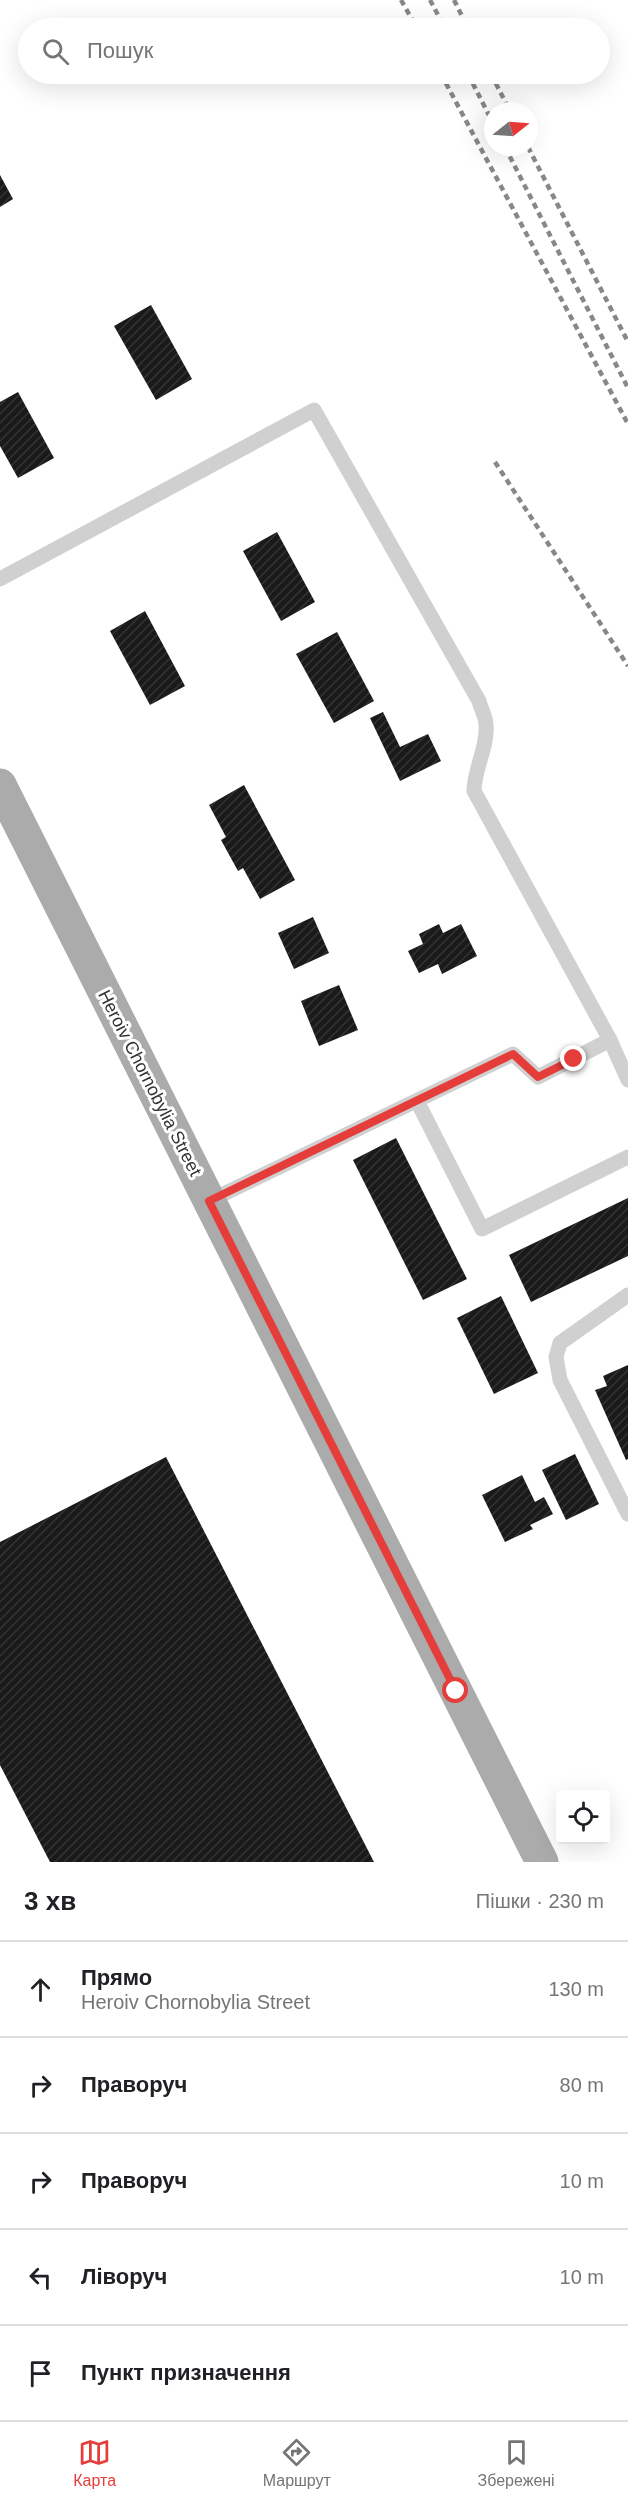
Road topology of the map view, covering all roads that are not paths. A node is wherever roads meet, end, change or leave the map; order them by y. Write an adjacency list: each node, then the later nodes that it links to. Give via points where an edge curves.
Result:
1 (0, 579): 3 (lane, via 314,410 479,701 486,738 474,792)
2 (0, 786): 7 (main road, Heroiv Chornobylia Street)
3 (610, 1040): 4 (lane); 5 (lane, via 538,1077 513,1054)
4 (628, 1080)
5 (417, 1101): 6 (lane, via 482,1229); 7 (lane)
6 (628, 1157)
7 (209, 1201): 10 (main road, Heroiv Chornobylia Street)
8 (628, 1295): 9 (lane, via 560,1343 556,1357 560,1380)
9 (628, 1514)
10 (542, 1862)

